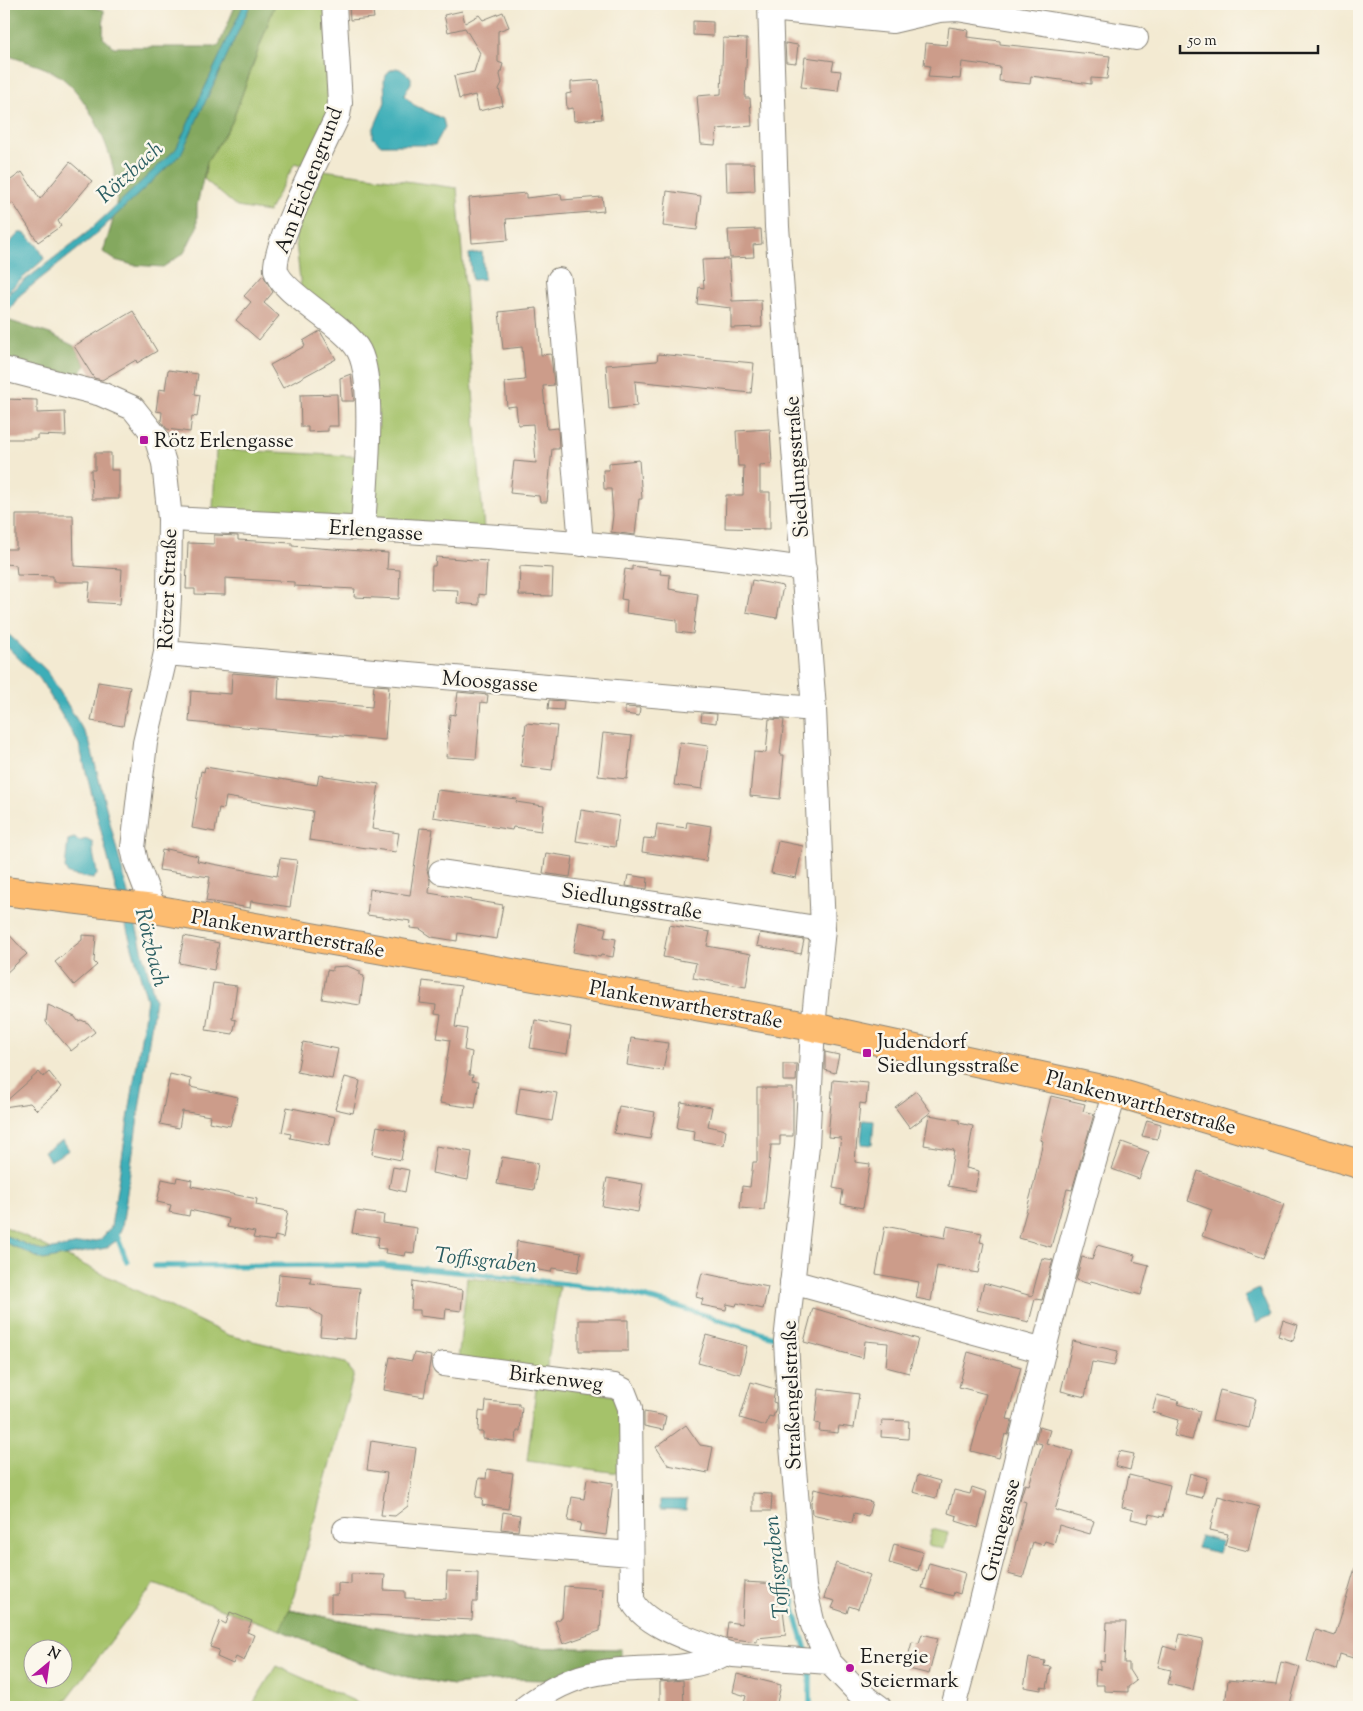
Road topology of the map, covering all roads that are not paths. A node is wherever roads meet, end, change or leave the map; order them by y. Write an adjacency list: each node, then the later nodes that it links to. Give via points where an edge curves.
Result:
1 (334, 4): 7 (street, Am Eichengrund, via 338,115 288,225 276,270 294,292 346,333 363,360 368,397)
2 (770, 6): 3 (street, via 892,21 957,9); 9 (street, Siedlungsstraße, via 778,227)
3 (1136, 38)
4 (559, 280): 8 (street)
5 (4, 369): 6 (street, Rötzer Straße, via 101,394 133,408 156,437 164,463)
6 (170, 519): 7 (street, Erlengasse); 10 (street, Rötzer Straße)
7 (363, 528): 8 (street, Erlengasse)
8 (581, 544): 9 (street, Erlengasse)
9 (804, 569): 11 (street, Siedlungsstraße)
10 (166, 653): 11 (street, Moosgasse); 14 (street, Rötzer Straße, via 145,743 133,848)
11 (814, 709): 15 (street, Siedlungsstraße)
12 (441, 872): 15 (street, Siedlungsstraße)
13 (4, 891): 14 (main road, Plankenwartherstraße)
14 (146, 907): 16 (main road, Plankenwartherstraße)
15 (823, 929): 16 (street, Siedlungsstraße)
16 (812, 1027): 17 (main road, Plankenwartherstraße); 19 (street, Straßengelstraße, via 808,1146)
17 (1115, 1092): 18 (main road, Plankenwartherstraße); 20 (street, Grünegasse, via 1092,1165)
18 (1359, 1164)
19 (792, 1282): 20 (street); 25 (street, Straßengelstraße, via 786,1341 797,1520 804,1587 813,1625)
20 (1044, 1351): 28 (street, Grünegasse)
21 (444, 1364): 23 (street, Birkenweg, via 614,1386 623,1390 630,1408)
22 (344, 1530): 23 (street)
23 (631, 1554): 24 (street, Birkenweg, via 632,1599 641,1614)
24 (726, 1653): 25 (street, Birkenweg); 26 (street, via 701,1664 598,1672 554,1688)
25 (829, 1662): 27 (street, Straßengelstraße, via 857,1691)
26 (526, 1707)
27 (879, 1707)
28 (953, 1707)

